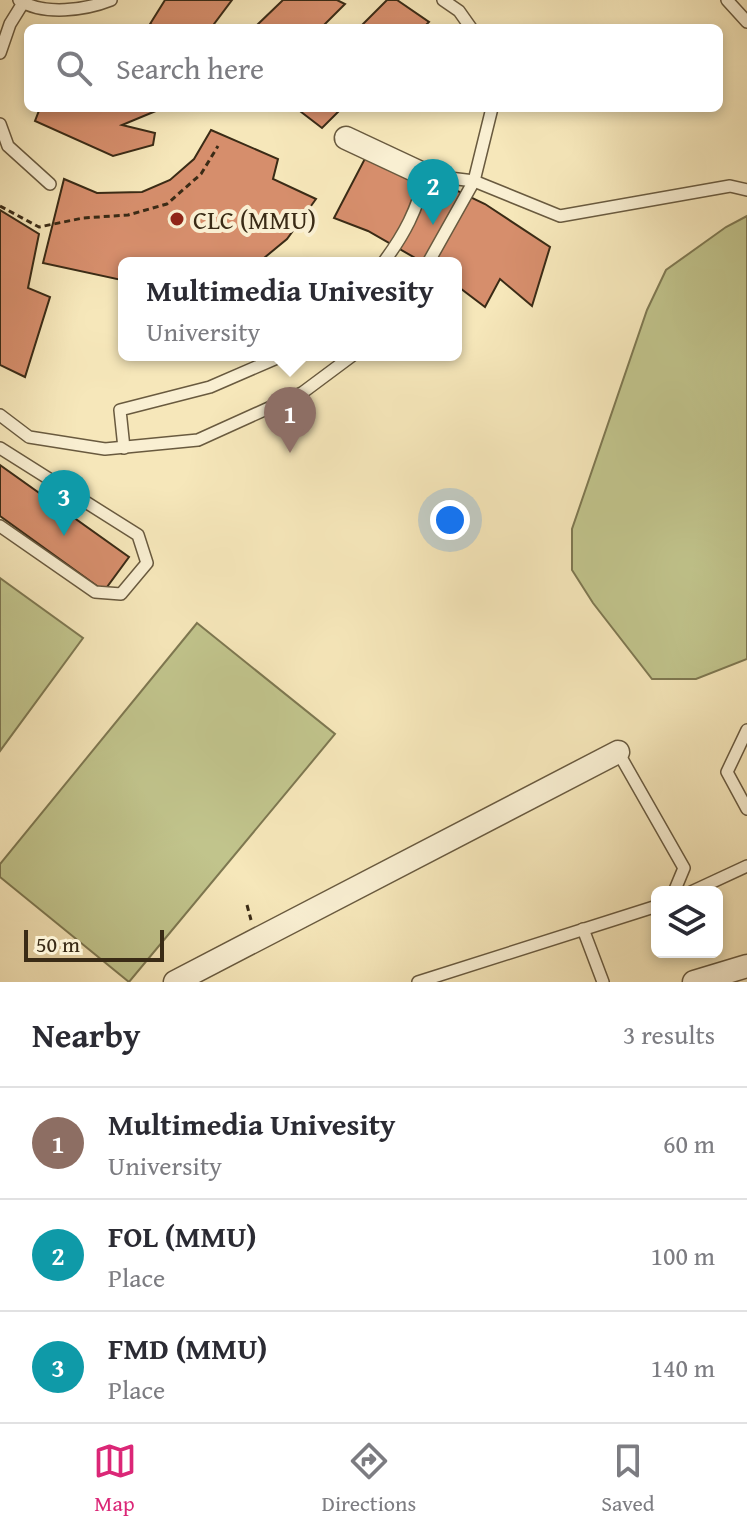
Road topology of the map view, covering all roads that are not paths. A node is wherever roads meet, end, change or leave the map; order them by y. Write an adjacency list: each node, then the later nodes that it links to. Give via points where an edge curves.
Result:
1 (111, 0): 4 (lane, via 72,9)
2 (443, 0): 6 (lane)
3 (727, 0): 5 (lane)
4 (21, 2): 7 (lane)
5 (747, 22)
6 (468, 24)
7 (0, 53)
8 (491, 112): 12 (lane)
9 (0, 124): 13 (lane, via 8,146)
10 (346, 138): 11 (street)
11 (425, 175): 12 (lane); 15 (lane, via 418,205)
12 (474, 181): 14 (lane, via 560,216 730,186); 16 (lane)
13 (50, 184)
14 (747, 190)
15 (388, 257)
16 (431, 257)
17 (270, 361): 21 (lane, via 210,387 120,410)
18 (345, 361): 21 (lane, via 302,393 198,440)
19 (0, 415): 21 (lane, via 29,437)
20 (0, 448): 22 (lane, via 138,535 147,563 121,594 95,592)
21 (124, 448)
22 (0, 526)
23 (747, 730): 25 (lane, via 727,772)
24 (618, 752): 27 (lane, via 684,868); 33 (street)
25 (747, 809)
26 (747, 866): 28 (lane)
27 (676, 886)
28 (704, 886)
29 (651, 908): 30 (lane)
30 (583, 929): 34 (lane); 35 (lane)
31 (747, 966): 32 (street)
32 (723, 978): 36 (street)
33 (175, 982)
34 (418, 982)
35 (603, 982)
36 (694, 982)

